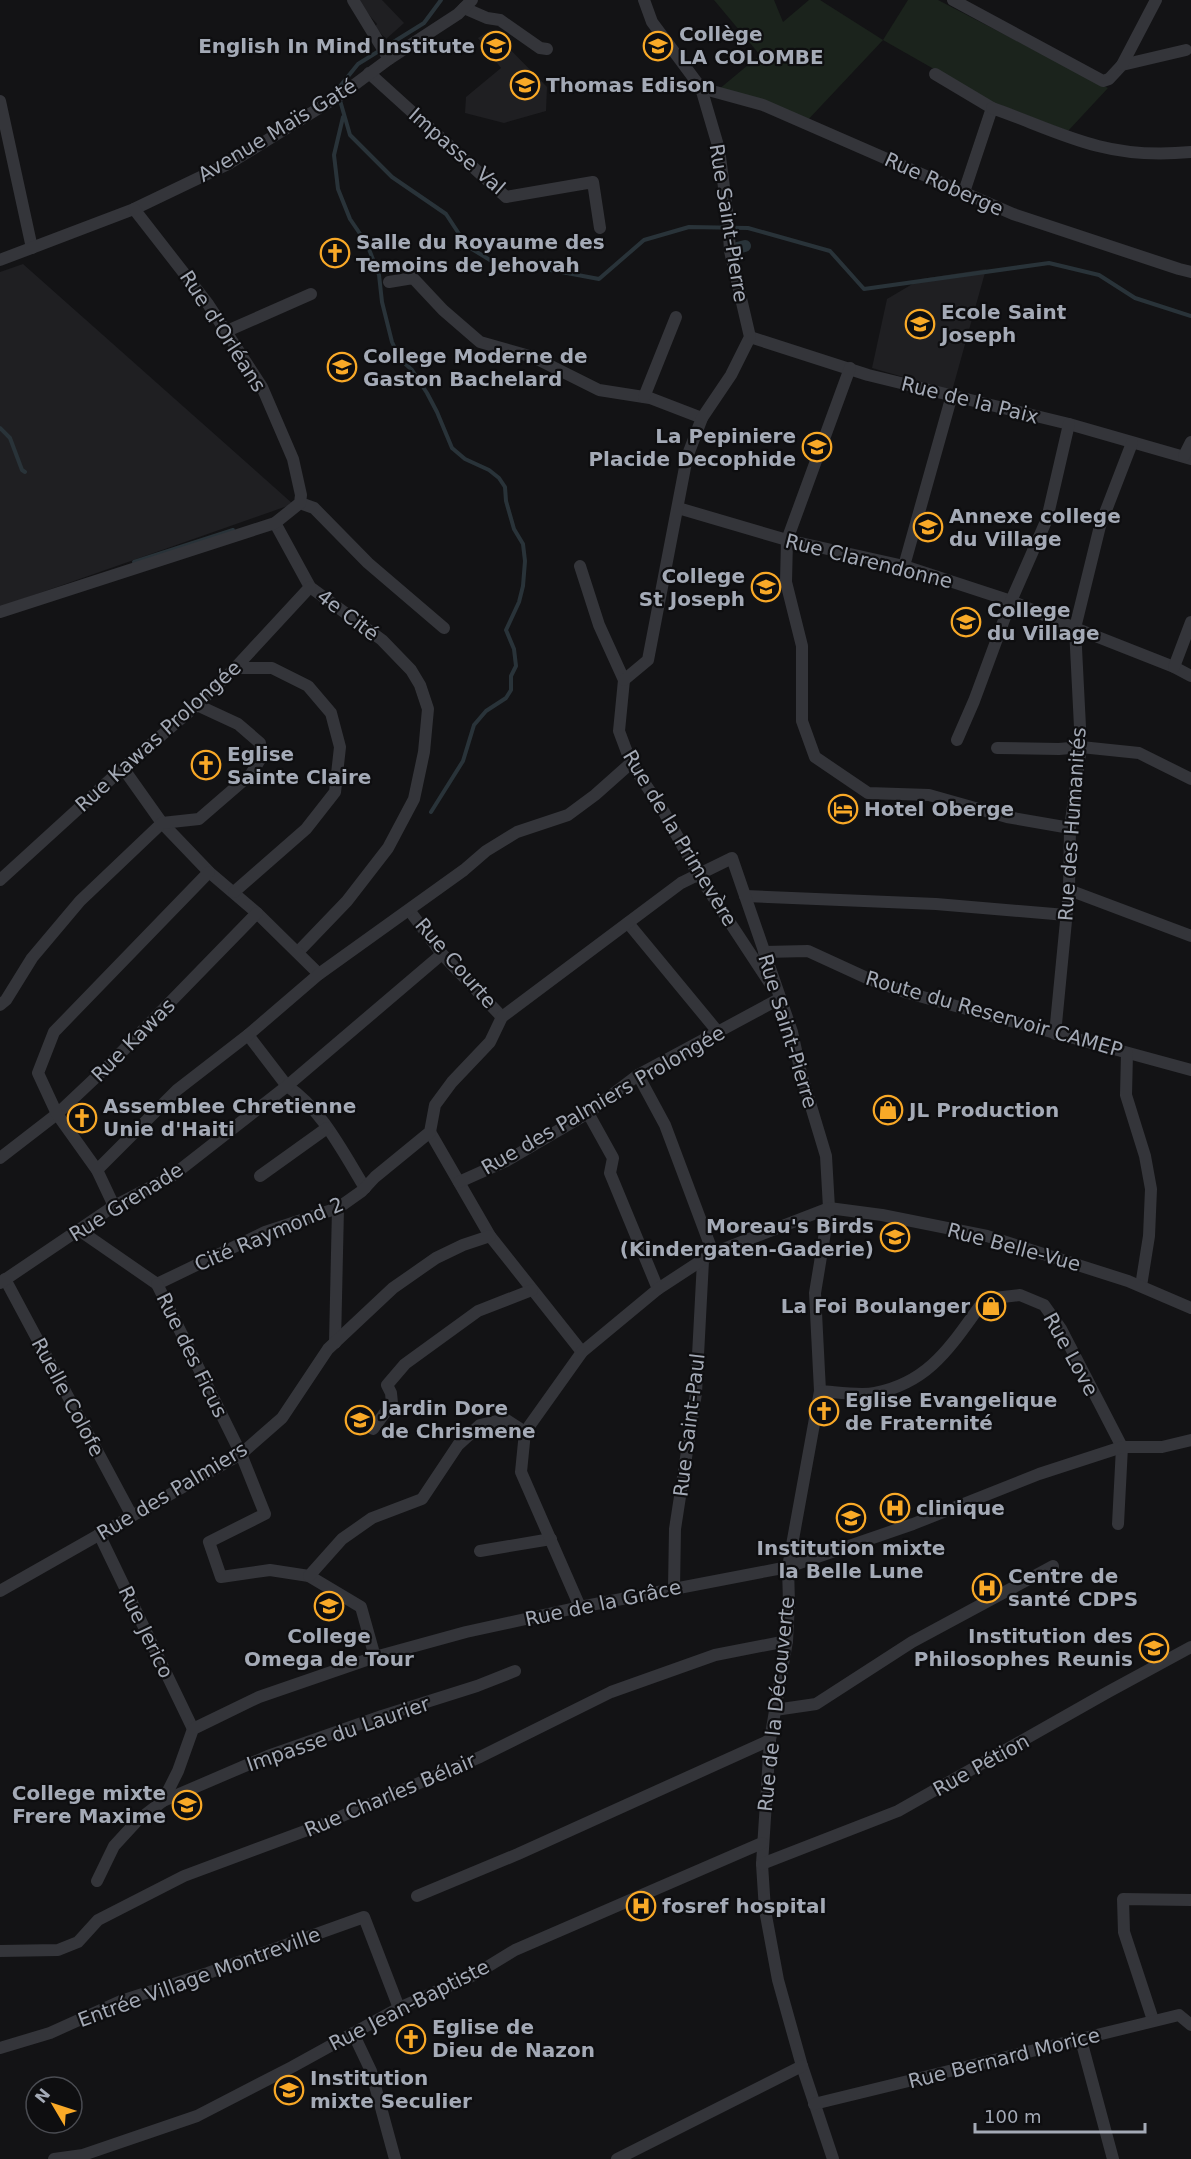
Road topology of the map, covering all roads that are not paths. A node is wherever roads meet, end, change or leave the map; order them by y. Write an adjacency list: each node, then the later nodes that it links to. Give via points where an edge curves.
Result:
1 (352, 0): 8 (street)
2 (644, 0): 12 (street, Rue Saint-Pierre, via 652,22)
3 (953, 0): 9 (street, via 1103,81)
4 (1156, 0): 9 (street)
5 (468, 4): 6 (street); 8 (street, Avenue Maïs Gaté)
6 (547, 49)
7 (1186, 50): 9 (street)
8 (388, 56): 10 (street, Avenue Maïs Gaté)
9 (1122, 65)
10 (369, 73): 17 (street, Avenue Maïs Gaté, via 338,97 230,163); 18 (street, Impasse Val, via 506,196 593,182)
11 (935, 74): 14 (street)
12 (701, 88): 16 (street, Rue Roberge, via 763,105); 26 (street, Rue Saint-Pierre, via 719,149 728,237)
13 (0, 102): 19 (street)
14 (992, 108): 15 (street, via 1097,146 1133,152); 16 (street)
15 (1191, 153)
16 (964, 192): 21 (street, Rue Roberge, via 1013,214)
17 (134, 209): 19 (street, Avenue Maïs Gaté); 25 (street, Rue d'Orléans)
18 (600, 228)
19 (32, 248): 20 (street, Avenue Maïs Gaté)
20 (0, 260)
21 (1191, 272)
22 (389, 282): 29 (street, via 413,278 442,310 480,342 533,357 599,390)
23 (311, 294): 25 (street)
24 (676, 317): 29 (street)
25 (227, 331): 35 (street, Rue d'Orléans, via 267,397 293,459)
26 (750, 336): 27 (street, Rue de la Paix); 30 (street, via 731,375)
27 (850, 368): 28 (street, Rue de la Paix); 38 (street)
28 (952, 395): 31 (street, Rue de la Paix); 39 (street)
29 (644, 397): 30 (street)
30 (702, 418): 36 (street, via 687,457)
31 (1069, 424): 33 (street, Rue de la Paix); 42 (street, via 1047,519)
32 (1191, 441): 34 (street)
33 (1132, 443): 34 (street, Rue de la Paix); 46 (street, Rue des Humanités, via 1100,526)
34 (1187, 458)
35 (300, 503): 37 (street); 45 (street, via 314,508 368,562)
36 (678, 508): 38 (street, Rue Clarendonne); 50 (street, via 648,660)
37 (275, 523): 41 (street, 4e Cité); 43 (street)
38 (787, 540): 39 (street, Rue Clarendonne); 59 (street, via 786,582 802,646 802,721 814,757 868,793 929,795 1007,818)
39 (904, 566): 42 (street, Rue Clarendonne)
40 (580, 567): 50 (street, Rue de la Primevère)
41 (310, 587): 48 (street, Rue Kawas Prolongée); 71 (street, 4e Cité, via 382,640 411,670 428,709 414,799 388,848 347,901)
42 (1011, 601): 46 (street, Rue Clarendonne); 52 (street)
43 (0, 612)
44 (1191, 622): 47 (street)
45 (444, 628)
46 (1075, 628): 47 (street, Rue Clarendonne); 53 (street, Rue des Humanités)
47 (1174, 667): 49 (street, Rue Clarendonne)
48 (235, 668): 51 (street, Rue Kawas Prolongée); 64 (street, via 272,668 308,686 331,713 340,747 335,792 306,829)
49 (1191, 676)
50 (624, 680): 55 (street, Rue de la Primevère, via 619,731)
51 (197, 705): 56 (street, Rue Kawas Prolongée); 58 (street, via 238,724 260,742 261,758 251,774 199,819)
52 (957, 740)
53 (1081, 747): 54 (street); 57 (street, via 1139,753); 59 (street, Rue des Humanités)
54 (997, 748)
55 (631, 763): 61 (street, Rue de la Primevère); 66 (street, via 568,815 517,832)
56 (123, 768): 58 (street); 62 (street, Rue Kawas Prolongée)
57 (1191, 779)
58 (162, 823): 60 (street); 76 (street, via 80,901 32,958)
59 (1070, 828): 63 (street, Rue des Humanités)
60 (210, 872): 64 (street); 86 (street, via 54,1032 38,1073)
61 (698, 874): 65 (street, Rue Saint-Pierre, via 732,858); 69 (street); 75 (street, Rue de la Primevère)
62 (0, 880)
63 (1069, 890): 68 (street, Rue des Humanités); 70 (street)
64 (234, 892): 67 (street)
65 (745, 896): 68 (street, via 936,904); 72 (street, Rue Saint-Pierre)
66 (409, 910): 73 (street, Rue Courte); 74 (street)
67 (257, 913): 71 (street); 86 (street, Rue Kawas)
68 (1066, 915): 79 (street, Rue des Humanités)
69 (628, 923): 77 (street); 78 (street)
70 (1191, 936)
71 (298, 952): 74 (street)
72 (764, 952): 75 (street, Rue Saint-Pierre); 79 (street, Route du Reservoir CAMEP, via 808,951 908,993)
73 (442, 954): 77 (street, Rue Courte); 84 (street, Rue Grenade)
74 (320, 974): 80 (street)
75 (779, 999): 78 (street, Rue des Palmiers Prolongée); 96 (street, Rue Saint-Pierre, via 826,1156)
76 (0, 1005)
77 (502, 1017): 88 (street, via 490,1042 435,1105)
78 (718, 1032): 83 (street, Rue des Palmiers Prolongée)
79 (1055, 1034): 81 (street, Route du Reservoir CAMEP)
80 (248, 1035): 84 (street); 90 (street, via 177,1090)
81 (1127, 1053): 82 (street, Route du Reservoir CAMEP); 103 (street, via 1126,1095 1151,1189)
82 (1191, 1070)
83 (638, 1075): 85 (street, Rue des Palmiers Prolongée); 99 (street, via 665,1125)
84 (287, 1086): 87 (street); 94 (street, Rue Grenade, via 172,1176)
85 (588, 1113): 92 (street, Rue des Palmiers Prolongée, via 506,1161); 104 (street, via 613,1158 609,1173)
86 (57, 1114): 89 (street, Rue Kawas); 90 (street)
87 (327, 1128): 91 (street); 93 (street)
88 (430, 1132): 92 (street); 93 (street, Cité Raymond 2)
89 (0, 1158)
90 (97, 1170): 94 (street)
91 (260, 1176)
92 (459, 1182): 98 (street)
93 (365, 1188): 95 (street, Cité Raymond 2)
94 (114, 1206): 97 (street, Rue Grenade)
95 (338, 1208): 102 (street, Cité Raymond 2, via 265,1232); 107 (street)
96 (830, 1208): 99 (street); 103 (street, Rue Belle-Vue, via 987,1236); 109 (street, Rue de la Découverte, via 815,1293)
97 (80, 1230): 101 (street, Rue Grenade); 102 (street)
98 (490, 1236): 105 (street); 107 (street, Rue des Palmiers, via 428,1264 393,1288)
99 (713, 1253): 100 (street)
100 (703, 1261): 104 (street); 123 (street, Rue Saint-Paul, via 696,1393 675,1529)
101 (2, 1281): 115 (street, Ruelle Colofe)
102 (157, 1284): 114 (street, Rue des Ficus)
103 (1141, 1286): 106 (street, Rue Belle-Vue)
104 (658, 1289): 108 (street)
105 (532, 1290): 108 (street); 110 (street, via 478,1311 405,1364 387,1385 392,1403)
106 (1191, 1307)
107 (335, 1342): 114 (street, Rue des Palmiers, via 282,1418)
108 (582, 1352): 111 (street)
109 (820, 1391): 113 (street, Rue Love, via 874,1394 910,1382 940,1360 985,1299 1020,1295 1044,1305 1061,1329); 121 (street, Rue de la Découverte)
110 (373, 1429)
111 (525, 1432): 118 (street, via 521,1472); 122 (street, via 505,1419 480,1425 458,1445 422,1499 372,1518 342,1539)
112 (1191, 1440): 113 (street, Rue de la Grâce, via 1162,1447)
113 (1122, 1448): 116 (street); 121 (street, Rue de la Grâce, via 1039,1474 913,1524)
114 (241, 1454): 115 (street, Rue des Palmiers); 122 (street, Rue des Ficus, via 265,1514 209,1542 221,1577 270,1570)
115 (132, 1516): 117 (street, Rue des Palmiers)
116 (1118, 1524)
117 (99, 1534): 124 (street, Rue des Palmiers); 131 (street, Rue Jerico)
118 (550, 1539): 119 (street); 125 (street)
119 (480, 1551)
120 (1053, 1566): 130 (street, via 912,1642 816,1704)
121 (788, 1567): 123 (street, Rue de la Grâce); 126 (street, Rue de la Découverte)
122 (309, 1576): 128 (street, Rue des Ficus, via 361,1607)
123 (674, 1588): 125 (street, Rue de la Grâce)
124 (0, 1591)
125 (580, 1607): 128 (street, Rue de la Grâce)
126 (787, 1641): 130 (street, Rue de la Découverte); 139 (street, Rue Charles Bélair, via 715,1655 611,1692 480,1757 321,1825 183,1876 98,1920 78,1942 58,1950)
127 (1191, 1647): 135 (street, Rue Pétion, via 898,1811)
128 (375, 1657): 131 (street, Rue de la Grâce, via 259,1697)
129 (515, 1671): 133 (street, Impasse du Laurier, via 268,1756)
130 (775, 1710): 132 (street, Rue de la Découverte)
131 (193, 1729): 133 (street)
132 (770, 1740): 134 (street, Rue de la Découverte); 137 (street)
133 (162, 1801): 136 (street, via 114,1846)
134 (762, 1843): 135 (street, Rue de la Découverte); 140 (street, Rue Jean-Baptiste, via 515,1950 474,1975)
135 (762, 1864): 146 (street, Rue de la Découverte, via 765,1910 778,1980)
136 (97, 1881)
137 (417, 1896)
138 (1191, 1900): 141 (street, via 1123,1899 1124,1932)
139 (0, 1951)
140 (399, 2008): 143 (street, Rue Jean-Baptiste); 145 (street, Entrée Village Montreville, via 364,1917)
141 (1153, 2020): 142 (street, Rue Bernard Morice, via 1179,2015); 144 (street, Rue Bernard Morice)
142 (1191, 2025)
143 (353, 2033): 148 (street, Rue Jean-Baptiste, via 196,2116); 150 (street, via 371,2071)
144 (1081, 2040): 147 (street, Rue Bernard Morice); 153 (street)
145 (0, 2048)
146 (802, 2066): 147 (street, Rue de la Découverte); 151 (street)
147 (814, 2104): 152 (street, Rue de la Découverte)
148 (83, 2157): 149 (street, Rue Jean-Baptiste)
149 (54, 2159)
150 (395, 2159)
151 (617, 2159)
152 (833, 2159)
153 (1113, 2159)

